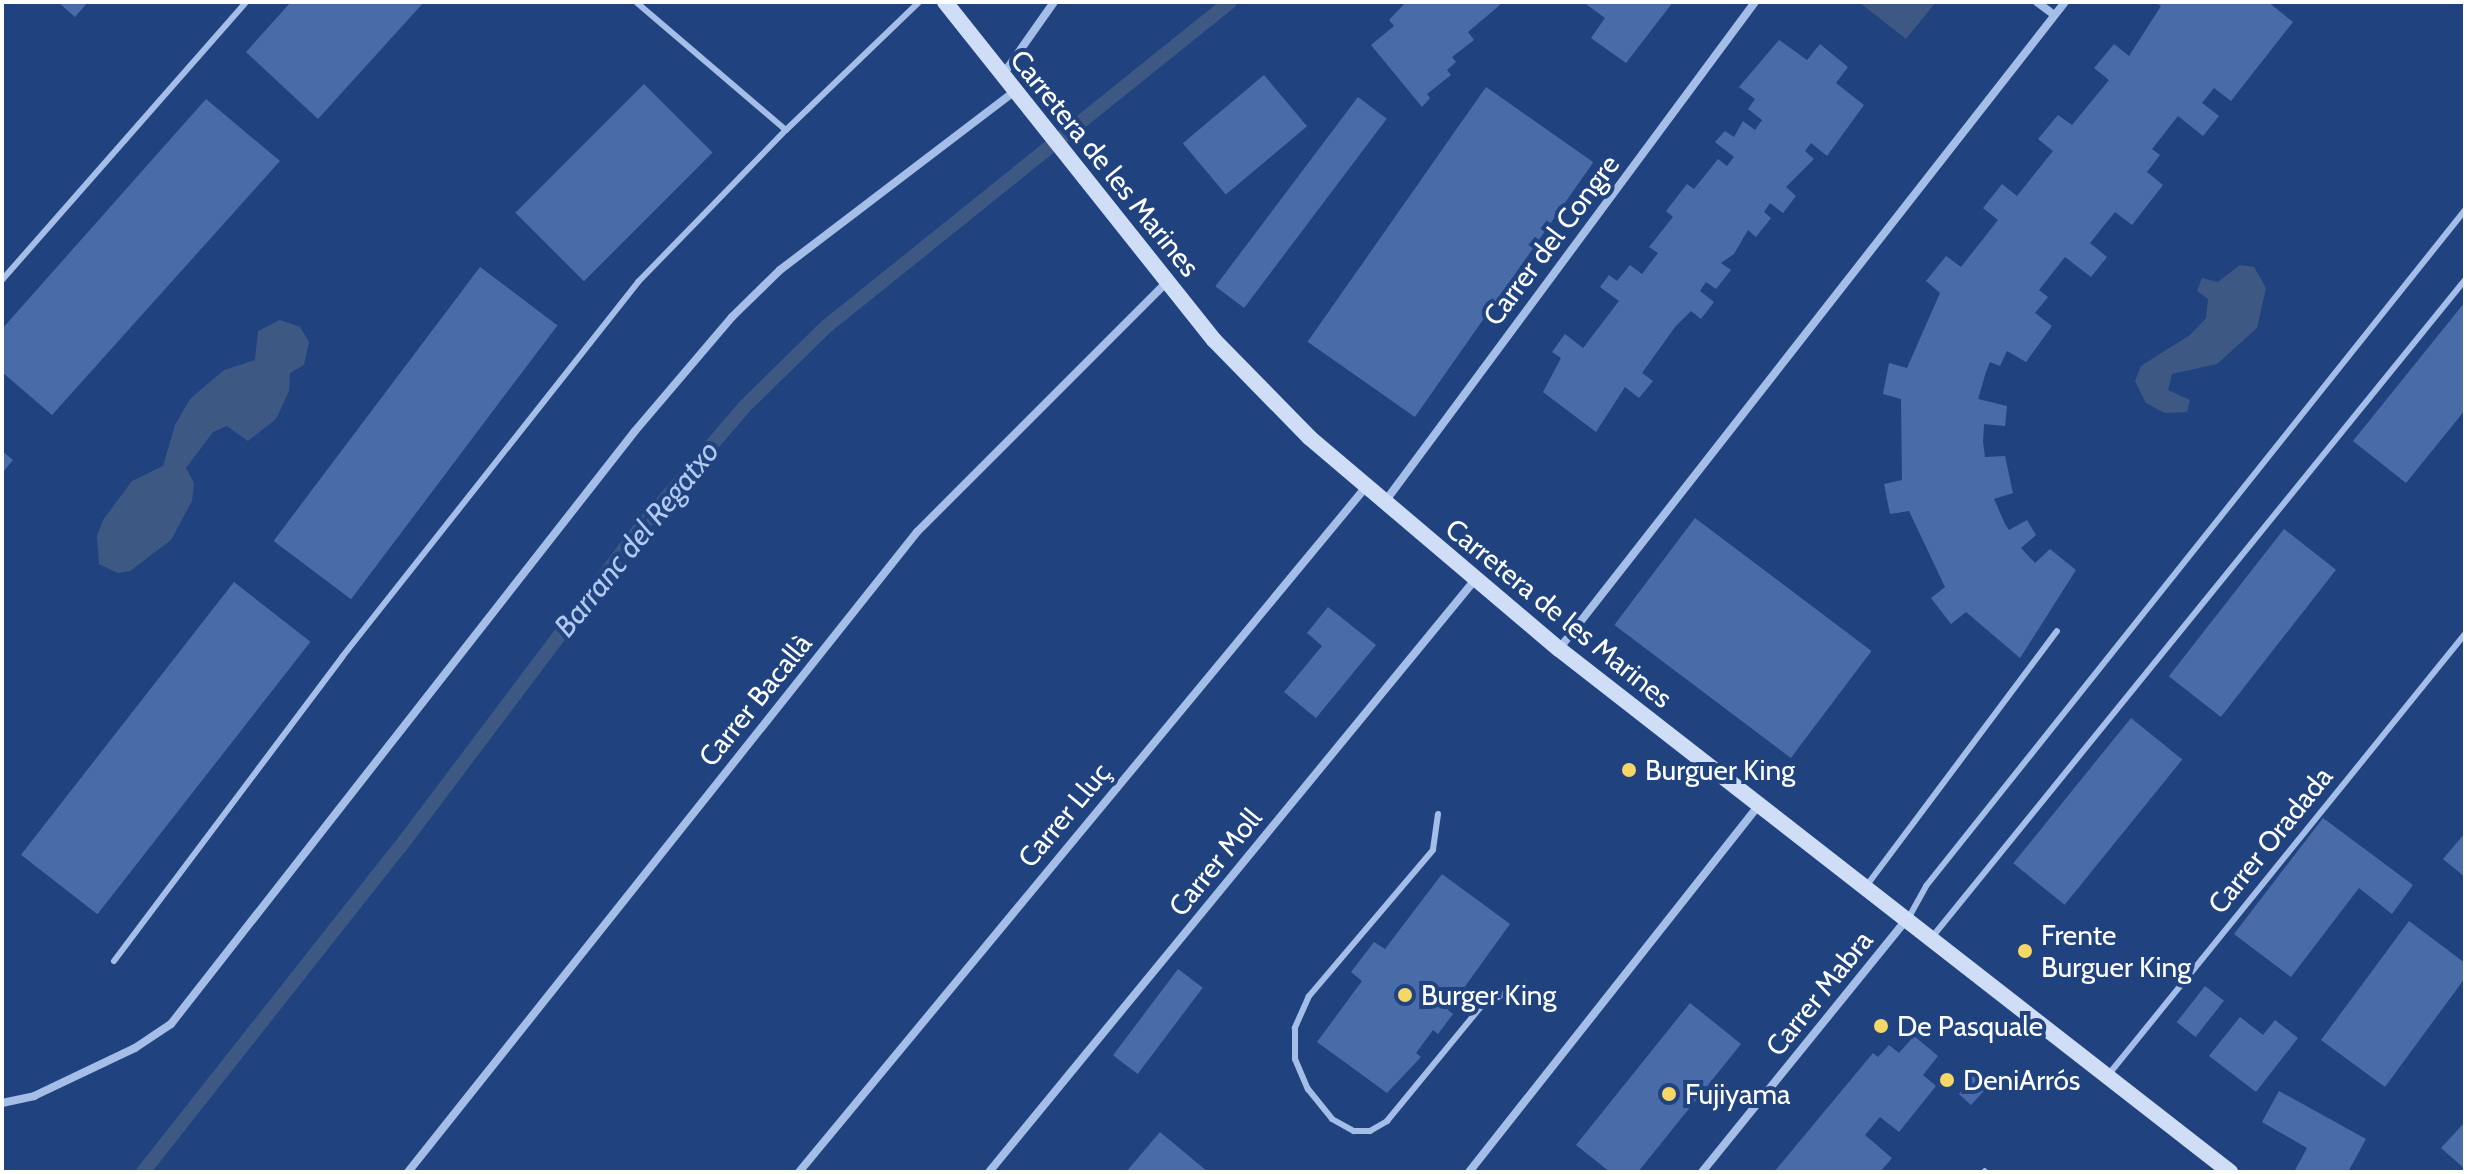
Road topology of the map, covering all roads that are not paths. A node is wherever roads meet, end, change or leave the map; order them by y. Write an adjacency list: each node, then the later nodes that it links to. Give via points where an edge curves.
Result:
1 (246, 2): 14 (lane)
2 (636, 2): 12 (lane)
3 (919, 2): 12 (lane)
4 (945, 2): 10 (main road, Carretera de les Marines)
5 (1054, 2): 10 (street)
6 (1755, 2): 18 (street, Carrer del Congre)
7 (2037, 2): 9 (street)
8 (2065, 2): 9 (street)
9 (2054, 15): 22 (street)
10 (1002, 76): 11 (main road, Carretera de les Marines)
11 (1014, 92): 16 (main road, Carretera de les Marines); 31 (street, via 780,270 732,317 635,431 171,1024 135,1048 34,1096)
12 (786, 130): 28 (lane, via 638,282 342,657)
13 (2465, 210): 26 (lane, via 1926,886)
14 (2, 280)
15 (2465, 280): 27 (lane)
16 (1167, 282): 17 (main road, Carretera de les Marines, via 1260,389); 32 (street, Carrer Bacallà, via 917,532)
17 (1365, 488): 18 (main road, Carretera de les Marines); 33 (street, Carrer Lluç)
18 (1383, 504): 19 (main road, Carretera de les Marines)
19 (1474, 581): 22 (main road, Carretera de les Marines); 34 (street, Carrer Moll)
20 (2057, 631): 25 (lane)
21 (2465, 634): 30 (lane, Carrer Oradada)
22 (1559, 649): 23 (main road, Carretera de les Marines)
23 (1761, 803): 25 (main road, Carretera de les Marines); 35 (street)
24 (1438, 814): 29 (lane, via 1433,850 1309,996 1295,1028 1295,1059 1308,1089 1332,1119 1354,1131 1370,1131 1387,1121 1483,1004)
25 (1867, 885): 26 (main road, Carretera de les Marines)
26 (1909, 917): 27 (main road, Carretera de les Marines); 36 (street, Carrer Mabra)
27 (1933, 936): 30 (main road, Carretera de les Marines)
28 (114, 961)
29 (1525, 984)
30 (2109, 1074): 37 (main road, Carretera de les Marines)
31 (2, 1103)
32 (408, 1172)
33 (799, 1172)
34 (989, 1172)
35 (1469, 1172)
36 (1702, 1172)
37 (2230, 1172)

